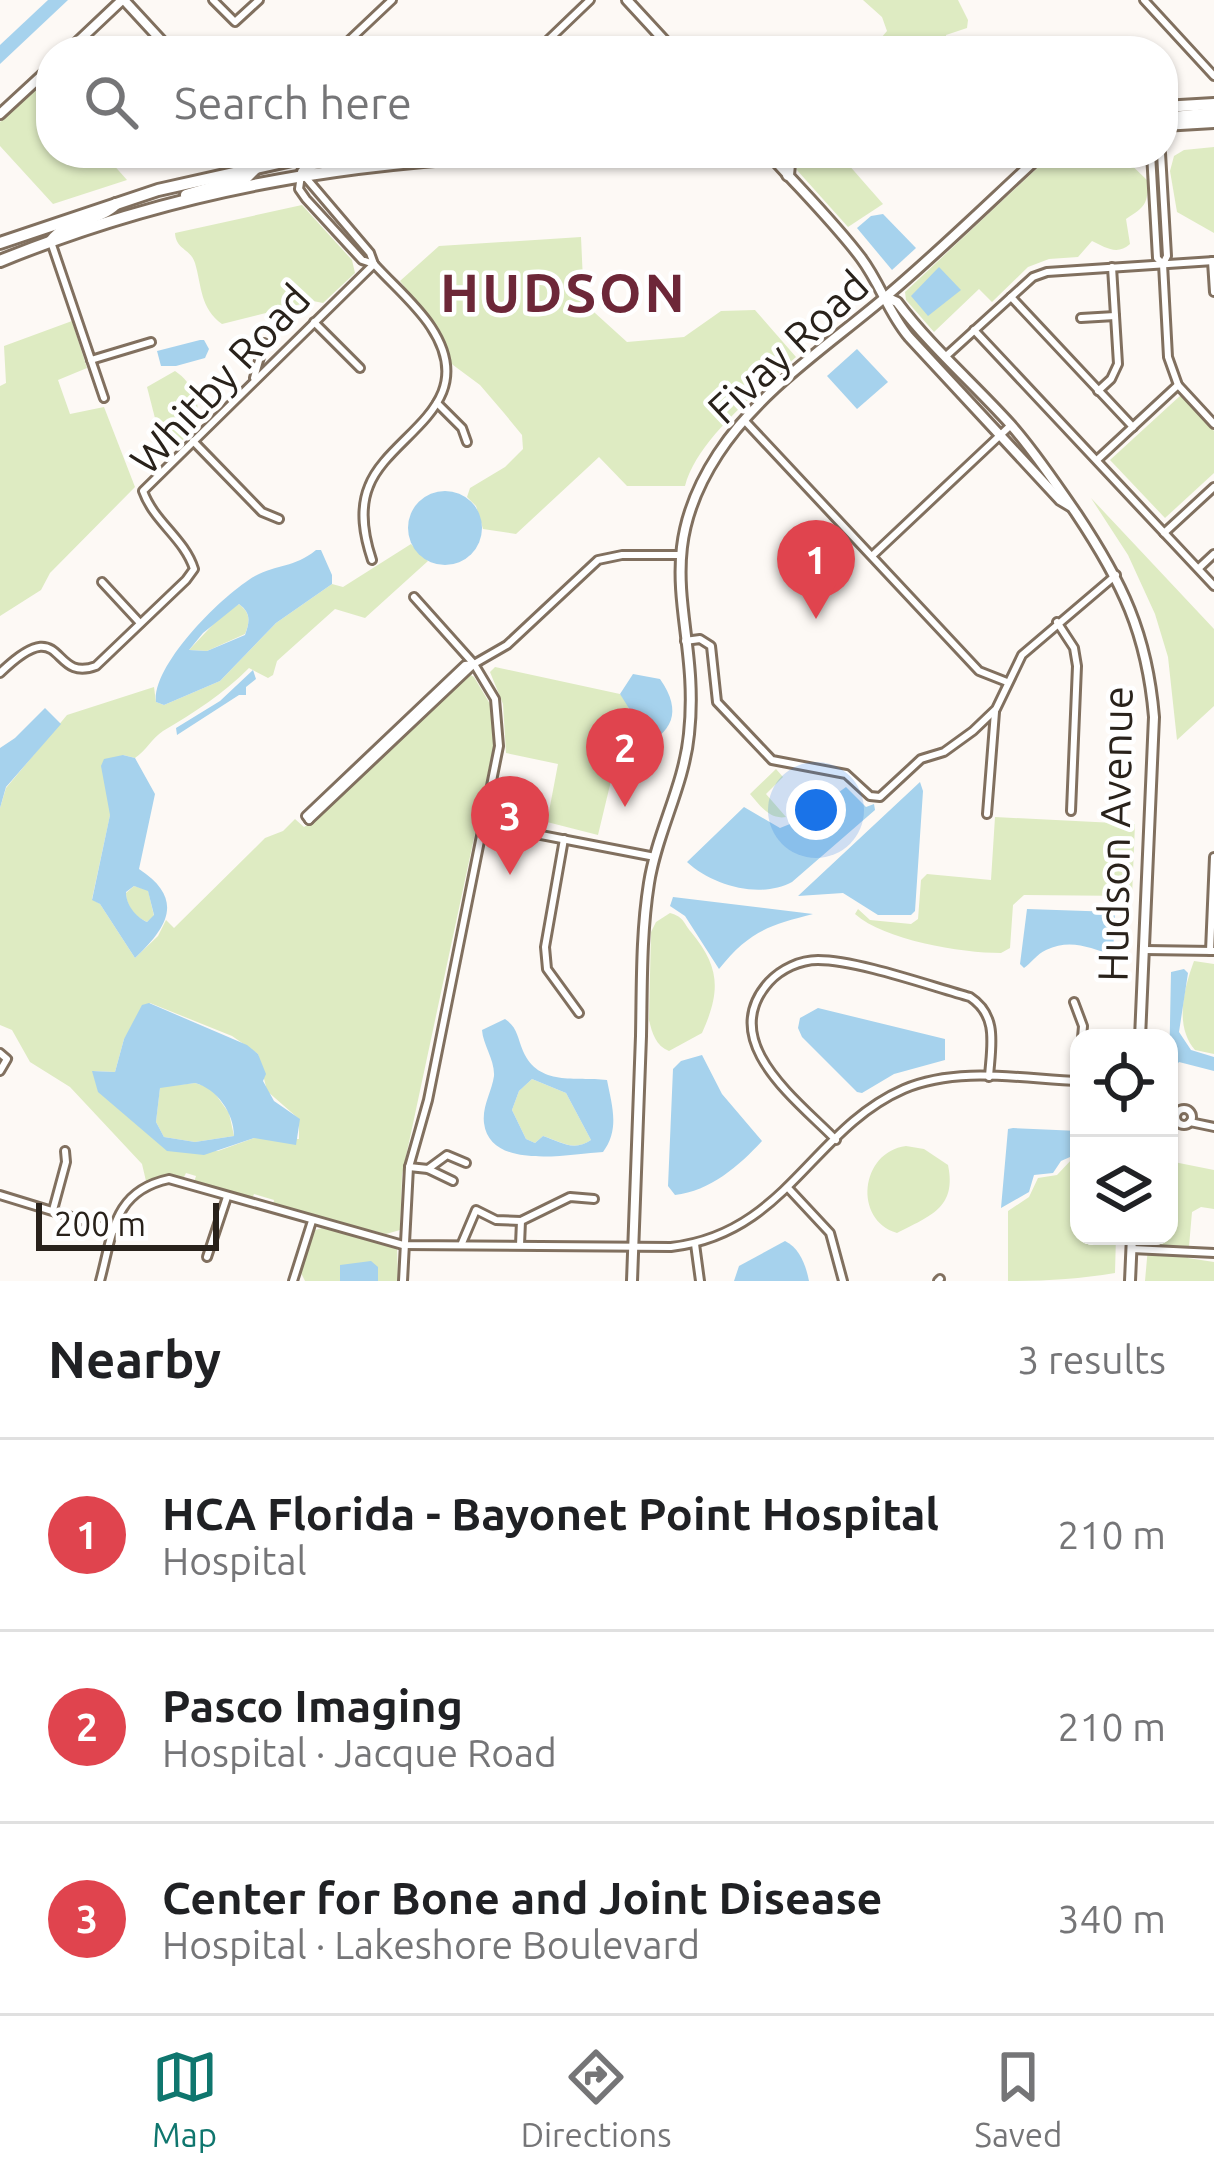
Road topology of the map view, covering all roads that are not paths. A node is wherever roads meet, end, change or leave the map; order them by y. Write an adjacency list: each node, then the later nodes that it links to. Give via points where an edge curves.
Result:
1 (123, 0): 8 (street); 9 (street)
2 (213, 0): 3 (street, via 235,22)
3 (260, 0)
4 (392, 0): 10 (street)
5 (590, 0): 11 (street)
6 (628, 0): 12 (street)
7 (1144, 0): 13 (street)
8 (84, 36)
9 (157, 36)
10 (354, 36)
11 (552, 36)
12 (660, 36)
13 (1177, 36)
14 (1178, 37): 15 (street)
15 (1214, 76)
16 (36, 81): 19 (street)
17 (1178, 109): 18 (highway)
18 (1214, 113): 20 (highway)
19 (0, 114)
20 (1178, 119)
21 (228, 168): 32 (highway)
22 (255, 168): 33 (highway)
23 (309, 168): 30 (highway)
24 (354, 168): 30 (highway)
25 (782, 168): 31 (street, Hudson Avenue)
26 (789, 168): 31 (highway)
27 (1026, 168): 42 (street, Fivay Road)
28 (1151, 168): 39 (street, via 1156,258)
29 (1162, 168): 39 (street)
30 (301, 175): 33 (highway); 38 (street); 38 (street, via 306,199)
31 (788, 175): 42 (street, Hudson Avenue)
32 (119, 201): 34 (highway); 35 (highway)
33 (166, 206): 34 (highway)
34 (51, 242): 37 (highway); 51 (street)
35 (0, 243)
36 (1213, 261): 39 (street); 41 (street)
37 (0, 262)
38 (374, 264): 46 (street, Whitby Road); 57 (street, via 441,350)
39 (1163, 264): 40 (street); 54 (street, via 1168,357)
40 (1112, 267): 43 (street, via 1047,272); 44 (street)
41 (1214, 292)
42 (886, 297): 50 (street, Hudson Avenue); 58 (street, Fivay Road); 62 (street, Hudson Avenue, via 896,322)
43 (1011, 297): 47 (street); 55 (street)
44 (1115, 316): 45 (street); 55 (street, via 1118,364)
45 (1081, 318)
46 (314, 322): 52 (street); 53 (street, Whitby Road)
47 (974, 330): 50 (street); 65 (street)
48 (151, 342): 51 (street)
49 (264, 343): 53 (street)
50 (945, 358): 60 (street, Hudson Avenue)
51 (91, 360): 56 (street)
52 (360, 368)
53 (253, 382): 63 (street, Whitby Road)
54 (1178, 385): 59 (street); 61 (street)
55 (1099, 391): 61 (street)
56 (104, 398)
57 (437, 403): 64 (street); 73 (street, via 369,486 363,513)
58 (744, 420): 71 (street, Fivay Road, via 688,507); 72 (street)
59 (1214, 424)
60 (1011, 425): 62 (street); 67 (street, Hudson Avenue)
61 (1132, 427): 65 (street)
62 (1000, 435): 67 (street, Hudson Avenue); 72 (street)
63 (193, 441): 68 (street, via 262,512); 80 (street, Whitby Road, via 143,491 194,568)
64 (467, 442)
65 (1096, 460): 69 (street)
66 (1214, 487): 69 (street)
67 (1071, 507): 75 (street, Hudson Avenue)
68 (279, 518)
69 (1165, 533): 74 (street)
70 (1214, 554): 74 (street)
71 (678, 555): 81 (street, Fivay Road); 82 (street, via 598,560 507,645)
72 (873, 555): 84 (street, via 979,670)
73 (372, 560)
74 (1198, 569): 77 (street)
75 (1116, 574): 79 (street); 94 (street, Hudson Avenue, via 1144,646 1154,717)
76 (102, 582): 80 (street)
77 (1214, 586)
78 (414, 597): 82 (street)
79 (1057, 622): 84 (street); 88 (street, via 1077,666)
80 (140, 623): 83 (street, Whitby Road, via 96,666 72,668 39,645)
81 (685, 640): 86 (street, via 711,646 717,702 772,760 846,774 870,796 880,797 921,759); 92 (street, Fivay Road, via 689,741)
82 (474, 664): 82 (street, via 465,665 309,820); 90 (street, via 495,699 501,733)
83 (0, 673)
84 (1007, 682): 85 (street)
85 (996, 709): 86 (street); 87 (street)
86 (974, 731): 87 (street)
87 (992, 741): 89 (street)
88 (1071, 811)
89 (987, 814)
90 (484, 824): 91 (street); 109 (street)
91 (564, 839): 92 (street); 97 (street, via 545,947 547,969)
92 (655, 857): 125 (street, Fivay Road, via 644,941)
93 (1214, 857): 95 (street)
94 (1145, 950): 95 (street); 99 (street, Hudson Avenue)
95 (1212, 951)
96 (1074, 1002): 98 (street)
97 (579, 1013)
98 (1082, 1029)
99 (1141, 1029)
100 (0, 1052): 101 (street, via 7,1059)
101 (0, 1071)
102 (989, 1077): 103 (street); 106 (street, via 905,1089); 106 (street, via 992,1025 970,997 820,960 790,966 757,1000 752,1036 768,1070)
103 (1070, 1082)
104 (1190, 1123): 105 (street)
105 (1214, 1127)
106 (836, 1140): 112 (street)
107 (64, 1151): 116 (street)
108 (466, 1163): 110 (street, via 447,1155)
109 (409, 1167): 110 (street); 122 (street)
110 (428, 1169): 111 (street)
111 (452, 1181)
112 (789, 1189): 121 (street, via 740,1225); 134 (street, via 830,1233)
113 (0, 1195): 116 (street)
114 (227, 1197): 117 (street); 119 (street, via 169,1179 147,1184 126,1199); 128 (street)
115 (594, 1199): 118 (street, via 570,1198)
116 (53, 1210): 119 (street)
117 (312, 1221): 122 (street); 130 (street)
118 (521, 1221): 120 (street, via 476,1210); 123 (street)
119 (114, 1230): 129 (street)
120 (462, 1244): 122 (street); 123 (street)
121 (695, 1244): 125 (street); 133 (street)
122 (403, 1245): 131 (street)
123 (520, 1245): 125 (street)
124 (1132, 1245): 126 (street)
125 (633, 1247): 132 (street, Fivay Road)
126 (1132, 1250): 127 (street); 135 (street)
127 (1214, 1253)
128 (207, 1257)
129 (100, 1281)
130 (293, 1281)
131 (403, 1281)
132 (632, 1281)
133 (700, 1281)
134 (844, 1281)
135 (1130, 1281)

